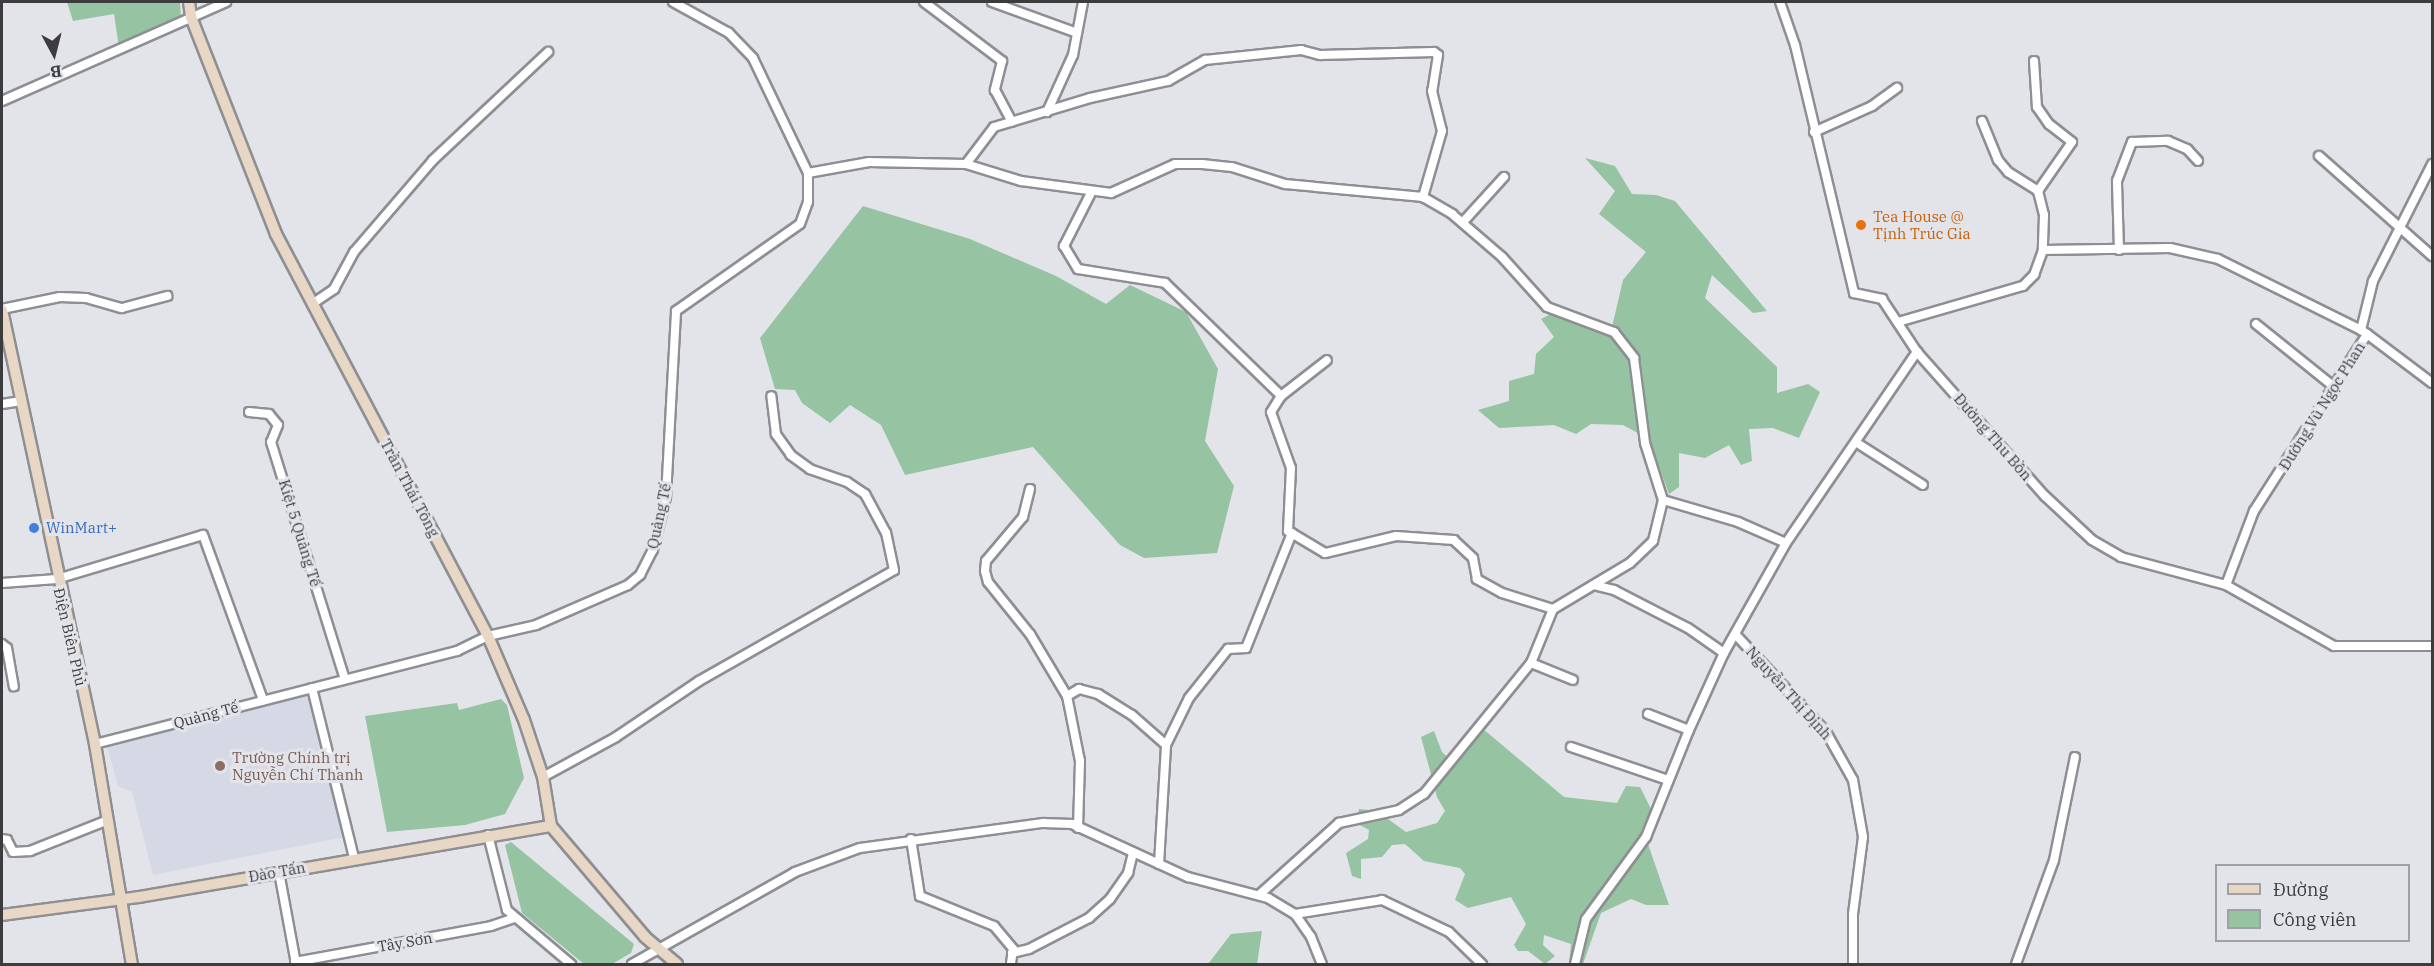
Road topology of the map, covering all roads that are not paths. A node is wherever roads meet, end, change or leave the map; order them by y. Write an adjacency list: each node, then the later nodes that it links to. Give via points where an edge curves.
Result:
1 (189, 2): 8 (street, Trần Thái Tông)
2 (226, 2): 8 (street)
3 (673, 2): 22 (street, Quảng Tế, via 729,33 753,58)
4 (924, 2): 16 (street, via 1002,61 995,90)
5 (992, 2): 9 (street)
6 (1083, 2): 9 (street)
7 (1780, 2): 17 (street, Đường Thu Bồn, via 1795,45)
8 (191, 17): 13 (street); 33 (street, Trần Thái Tông, via 276,234)
9 (1077, 33): 14 (street, via 1067,70)
10 (548, 52): 33 (street, via 433,160 354,252 334,289)
11 (2034, 61): 25 (street, via 2037,107 2049,124 2072,142)
12 (1897, 88): 17 (street, via 1872,106)
13 (2, 101)
14 (1047, 112): 16 (street); 26 (street, via 1168,81 1205,60 1302,50 1320,55 1434,52 1438,55 1432,91 1442,131)
15 (1982, 121): 25 (street, via 1998,160 2008,172)
16 (1012, 122): 20 (street, via 994,128)
17 (1814, 132): 35 (street, Đường Thu Bồn, via 1854,293 1882,298)
18 (2319, 156): 28 (street)
19 (2198, 161): 30 (street, via 2187,149 2168,141 2132,142 2117,181)
20 (966, 164): 22 (street, via 869,162); 24 (street, via 1021,181)
21 (2433, 164): 28 (street, Đường Vũ Ngọc Phan)
22 (808, 172): 59 (street, Quảng Tế, via 808,202 800,224 676,311 666,497 653,550 640,575 628,585 536,625)
23 (1504, 177): 27 (street)
24 (1092, 191): 26 (street, via 1111,193 1175,164 1202,164 1232,167 1285,184); 43 (street, via 1064,246 1078,270 1165,283)
25 (2038, 191): 29 (street, via 2044,214)
26 (1423, 198): 27 (street)
27 (1463, 222): 50 (street, via 1547,307 1598,324 1626,343 1638,372 1645,442)
28 (2400, 226): 31 (street); 37 (street, Đường Vũ Ngọc Phan, via 2373,281)
29 (2043, 250): 30 (street); 35 (street, via 2034,275 2023,286)
30 (2119, 250): 37 (street, via 2170,248 2218,259)
31 (2433, 256)
32 (167, 296): 34 (street, via 122,308 86,298 60,297)
33 (312, 304): 59 (street, Trần Thái Tông)
34 (2, 309): 44 (street, Điện Biên Phủ)
35 (1898, 322): 38 (street, Đường Thu Bồn)
36 (2256, 324): 41 (street)
37 (2364, 332): 40 (street); 41 (street, Đường Vũ Ngọc Phan)
38 (1917, 352): 47 (street); 56 (street, Đường Thu Bồn, via 2045,496 2092,540 2121,557)
39 (1327, 360): 43 (street)
40 (2433, 383)
41 (2332, 385): 56 (street, Đường Vũ Ngọc Phan, via 2292,457 2254,511)
42 (771, 396): 76 (street, via 776,434 791,455 810,470 847,482 865,494 885,533 894,570 699,681 616,737)
43 (1281, 396): 51 (street, via 1271,412 1292,468 1293,497 1286,528)
44 (20, 401): 45 (street); 53 (street, Điện Biên Phủ)
45 (2, 404)
46 (249, 412): 64 (street, Kiệt 5 Quảng Tế, via 269,414 278,425 271,442)
47 (1857, 443): 48 (street); 52 (street)
48 (1923, 485)
49 (1030, 489): 68 (street, via 1023,517 986,561 985,571 988,582 1030,634)
50 (1663, 500): 52 (street, via 1738,522); 55 (street, via 1653,542 1630,563)
51 (1292, 533): 57 (street, via 1325,553 1396,536 1454,540 1473,558 1477,579 1502,593); 73 (street, via 1246,648 1228,649 1190,698)
52 (1786, 543): 58 (street)
53 (57, 579): 54 (street); 69 (street, via 203,535); 72 (street, Điện Biên Phủ)
54 (2, 582)
55 (1592, 585): 57 (street); 62 (street, via 1614,590 1688,628)
56 (2226, 585): 61 (street, Đường Thu Bồn, via 2334,646)
57 (1553, 609): 63 (street)
58 (1736, 635): 62 (street); 104 (street, Nguyễn Thị Định, via 1826,732 1853,780 1863,837 1853,914)
59 (488, 636): 64 (street, Quảng Tế, via 457,651 414,664); 76 (street, Trần Thái Tông, via 524,720)
60 (2, 644): 66 (street, via 7,648)
61 (2433, 646)
62 (1724, 653): 71 (street)
63 (1531, 663): 65 (street); 88 (street, via 1419,799 1399,810 1339,822)
64 (344, 677): 67 (street, Quảng Tế)
65 (1573, 680)
66 (14, 686)
67 (312, 688): 69 (street, Quảng Tế); 85 (street)
68 (1067, 696): 73 (street, via 1079,689 1098,694 1132,715); 80 (street, via 1080,761)
69 (263, 700): 72 (street, Quảng Tế)
70 (1648, 714): 71 (street)
71 (1689, 730): 77 (street)
72 (95, 744): 78 (street, Điện Biên Phủ)
73 (1166, 745): 86 (street)
74 (1571, 747): 77 (street)
75 (2075, 757): 105 (street, via 2054,860)
76 (543, 777): 79 (street, Trần Thái Tông)
77 (1668, 780): 103 (street, via 1640,847 1589,915)
78 (108, 820): 82 (street, via 30,851 13,852 7,840); 89 (street, Điện Biên Phủ)
79 (551, 826): 81 (street, Đào Tấn); 93 (street)
80 (1078, 828): 83 (street, via 1043,823); 84 (street)
81 (488, 835): 85 (street, Đào Tấn); 92 (street, via 505,906)
82 (2, 839)
83 (911, 839): 93 (street, via 861,848 795,872); 94 (street, via 920,896 994,926)
84 (1133, 853): 86 (street); 94 (street, via 1128,873 1110,899 1089,918 1029,949)
85 (354, 858): 87 (street, Đào Tấn)
86 (1159, 864): 88 (street, via 1188,877)
87 (279, 872): 89 (street, Đào Tấn); 95 (street)
88 (1259, 895): 90 (street)
89 (121, 900): 91 (street, Đào Tấn); 96 (street, Điện Biên Phủ)
90 (1295, 914): 101 (street, via 1311,937); 102 (street, via 1382,900 1449,932)
91 (2, 915)
92 (514, 918): 95 (street, Tây Sơn, via 491,926); 97 (street)
93 (661, 950): 98 (street); 99 (street)
94 (1012, 953): 100 (street)
95 (296, 963)
96 (132, 964)
97 (571, 964)
98 (632, 964)
99 (677, 964)
100 (1011, 964)
101 (1322, 964)
102 (1482, 964)
103 (1575, 964)
104 (1853, 964)
105 (2016, 964)

